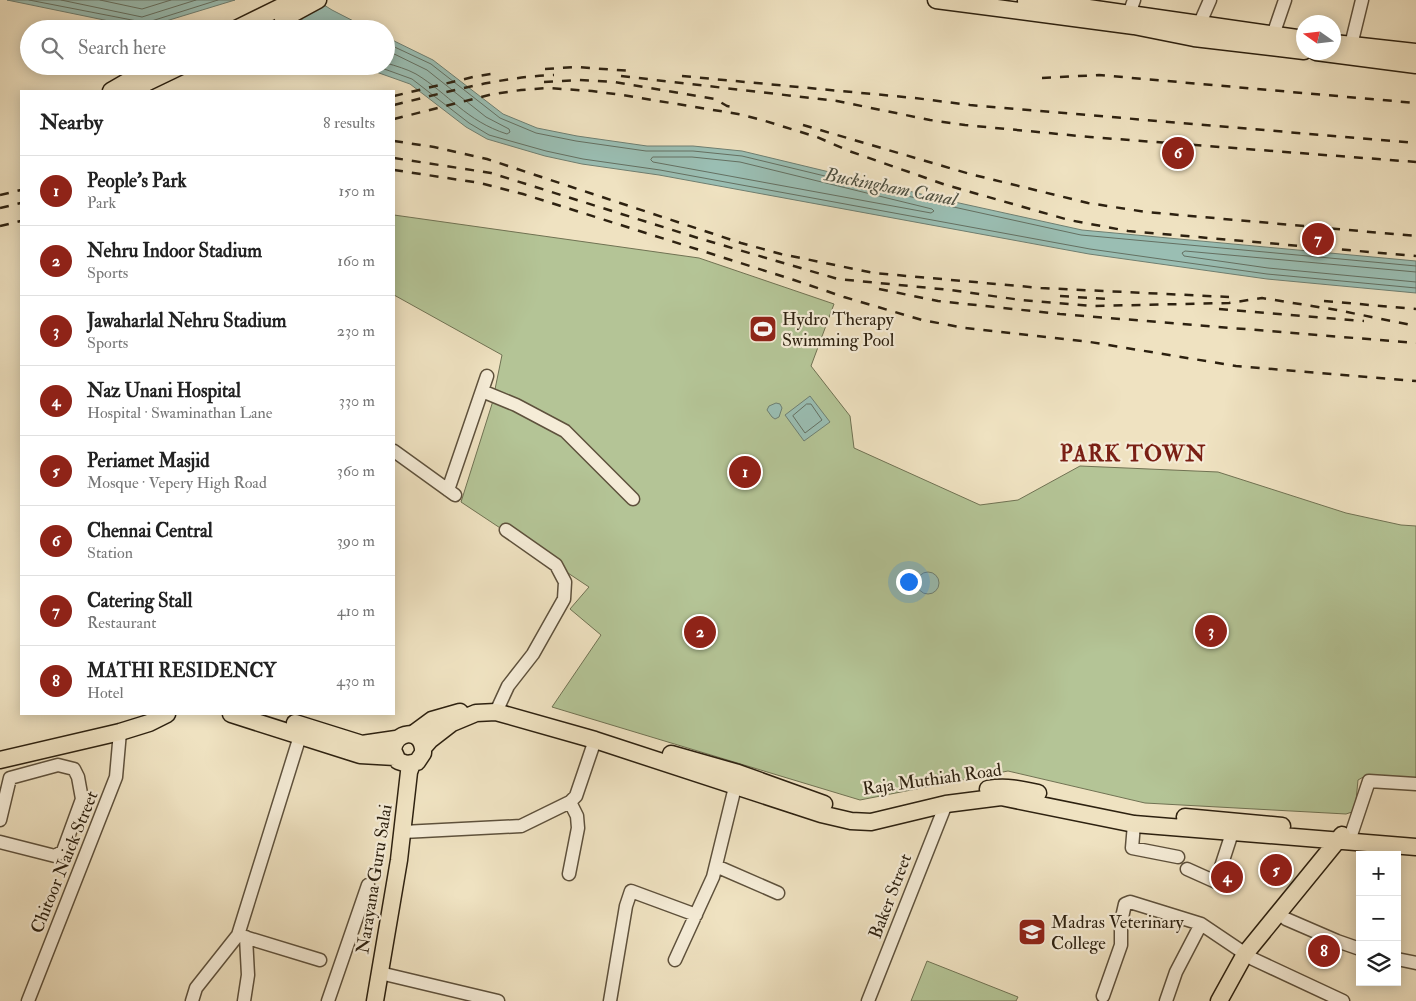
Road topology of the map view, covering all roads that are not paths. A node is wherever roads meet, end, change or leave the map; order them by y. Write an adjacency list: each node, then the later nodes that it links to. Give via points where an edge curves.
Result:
1 (295, 0): 11 (main road)
2 (318, 0): 11 (main road)
3 (936, 0): 9 (main road)
4 (1014, 0): 8 (main road)
5 (1210, 0): 14 (street)
6 (1285, 0): 15 (street)
7 (1362, 0): 18 (street)
8 (1060, 2): 10 (main road)
9 (993, 4): 14 (main road, via 1134,26)
10 (1132, 7): 14 (main road)
11 (282, 13): 12 (main road); 13 (main road)
12 (262, 20)
13 (273, 20)
14 (1197, 30): 15 (main road); 19 (main road)
15 (1273, 34): 16 (main road)
16 (1296, 38)
17 (1341, 44): 18 (main road)
18 (1351, 45): 20 (main road)
19 (1296, 49)
20 (1416, 52)
21 (1341, 55): 22 (main road)
22 (1416, 65)
23 (140, 75): 25 (main road)
24 (162, 75): 26 (main road)
25 (113, 90)
26 (130, 90)
27 (487, 376): 28 (street)
28 (482, 391): 29 (street, via 451,493); 30 (street, via 516,404 565,431)
29 (395, 453)
30 (633, 499)
31 (506, 530): 32 (street, via 556,565 564,582 564,599)
32 (497, 708): 38 (main road, Raja Muthiah Road, via 473,708 432,720); 41 (main road, Raja Muthiah Road); 42 (main road, Raja Muthiah Road, via 452,723); 47 (main road, Raja Muthiah Road, via 511,706)
33 (142, 715): 43 (main road)
34 (165, 715): 37 (main road)
35 (234, 715): 39 (main road)
36 (269, 715): 40 (main road, via 362,744)
37 (120, 732): 43 (main road); 80 (street, Chitoor Naick Street, via 116,777)
38 (413, 734): 40 (main road, via 404,734); 42 (main road)
39 (300, 736): 44 (main road, via 360,755); 70 (street)
40 (396, 739): 44 (main road)
41 (595, 740): 47 (main road, Raja Muthiah Road); 50 (street, via 576,796)
42 (423, 748): 45 (main road, via 420,758)
43 (4, 756): 46 (street)
44 (395, 757): 45 (main road, via 402,763)
45 (412, 764): 54 (main road, Narayana Guru Salai)
46 (16, 775): 52 (street, via 8,782); 58 (street, via 58,765 67,766 78,776 82,799 60,854 54,856)
47 (737, 780): 49 (main road, Raja Muthiah Road, via 852,811); 51 (main road, Raja Muthiah Road, via 821,814 851,820 871,822); 62 (street)
48 (1416, 784): 56 (street, via 1369,781)
49 (1001, 792): 51 (main road, Raja Muthiah Road); 53 (main road, Raja Muthiah Road); 56 (main road, Raja Muthiah Road, via 1013,788 1140,814 1228,820)
50 (570, 802): 54 (street, via 521,826); 64 (street, via 577,816 578,828)
51 (946, 804): 87 (street, Baker Street)
52 (0, 820)
53 (1134, 824): 55 (main road, Raja Muthiah Road); 61 (street, via 1132,848)
54 (403, 832): 77 (main road, Narayana Guru Salai)
55 (1232, 832): 56 (main road, Raja Muthiah Road); 63 (street, via 1216,882)
56 (1345, 836): 57 (main road, Raja Muthiah Road); 60 (main road, Raja Muthiah Road); 68 (main road); 72 (main road)
57 (1416, 838)
58 (0, 842)
59 (1416, 848): 60 (main road, Raja Muthiah Road)
60 (1391, 850)
61 (1178, 857)
62 (716, 866): 66 (street); 67 (street)
63 (1187, 869)
64 (569, 874)
65 (368, 885): 83 (street)
66 (778, 893)
67 (696, 915): 74 (street); 86 (street, via 631,890)
68 (1286, 919): 71 (street); 72 (main road)
69 (1201, 924): 72 (street); 78 (street, via 1127,902 1121,916 1121,946); 88 (street, via 1176,972)
70 (242, 936): 73 (street); 81 (street, via 196,988); 82 (street, via 248,975)
71 (1356, 948)
72 (1249, 957): 89 (main road); 90 (main road); 91 (street)
73 (320, 960)
74 (675, 960)
75 (1401, 960): 76 (street)
76 (1416, 963)
77 (380, 974): 79 (street); 84 (main road, Narayana Guru Salai)
78 (1103, 996)
79 (484, 1000): 85 (street)
80 (28, 1001)
81 (192, 1001)
82 (244, 1001)
83 (328, 1001)
84 (375, 1001)
85 (498, 1001)
86 (610, 1001)
87 (868, 1001)
88 (1166, 1001)
89 (1219, 1001)
90 (1230, 1001)
91 (1343, 1001)

